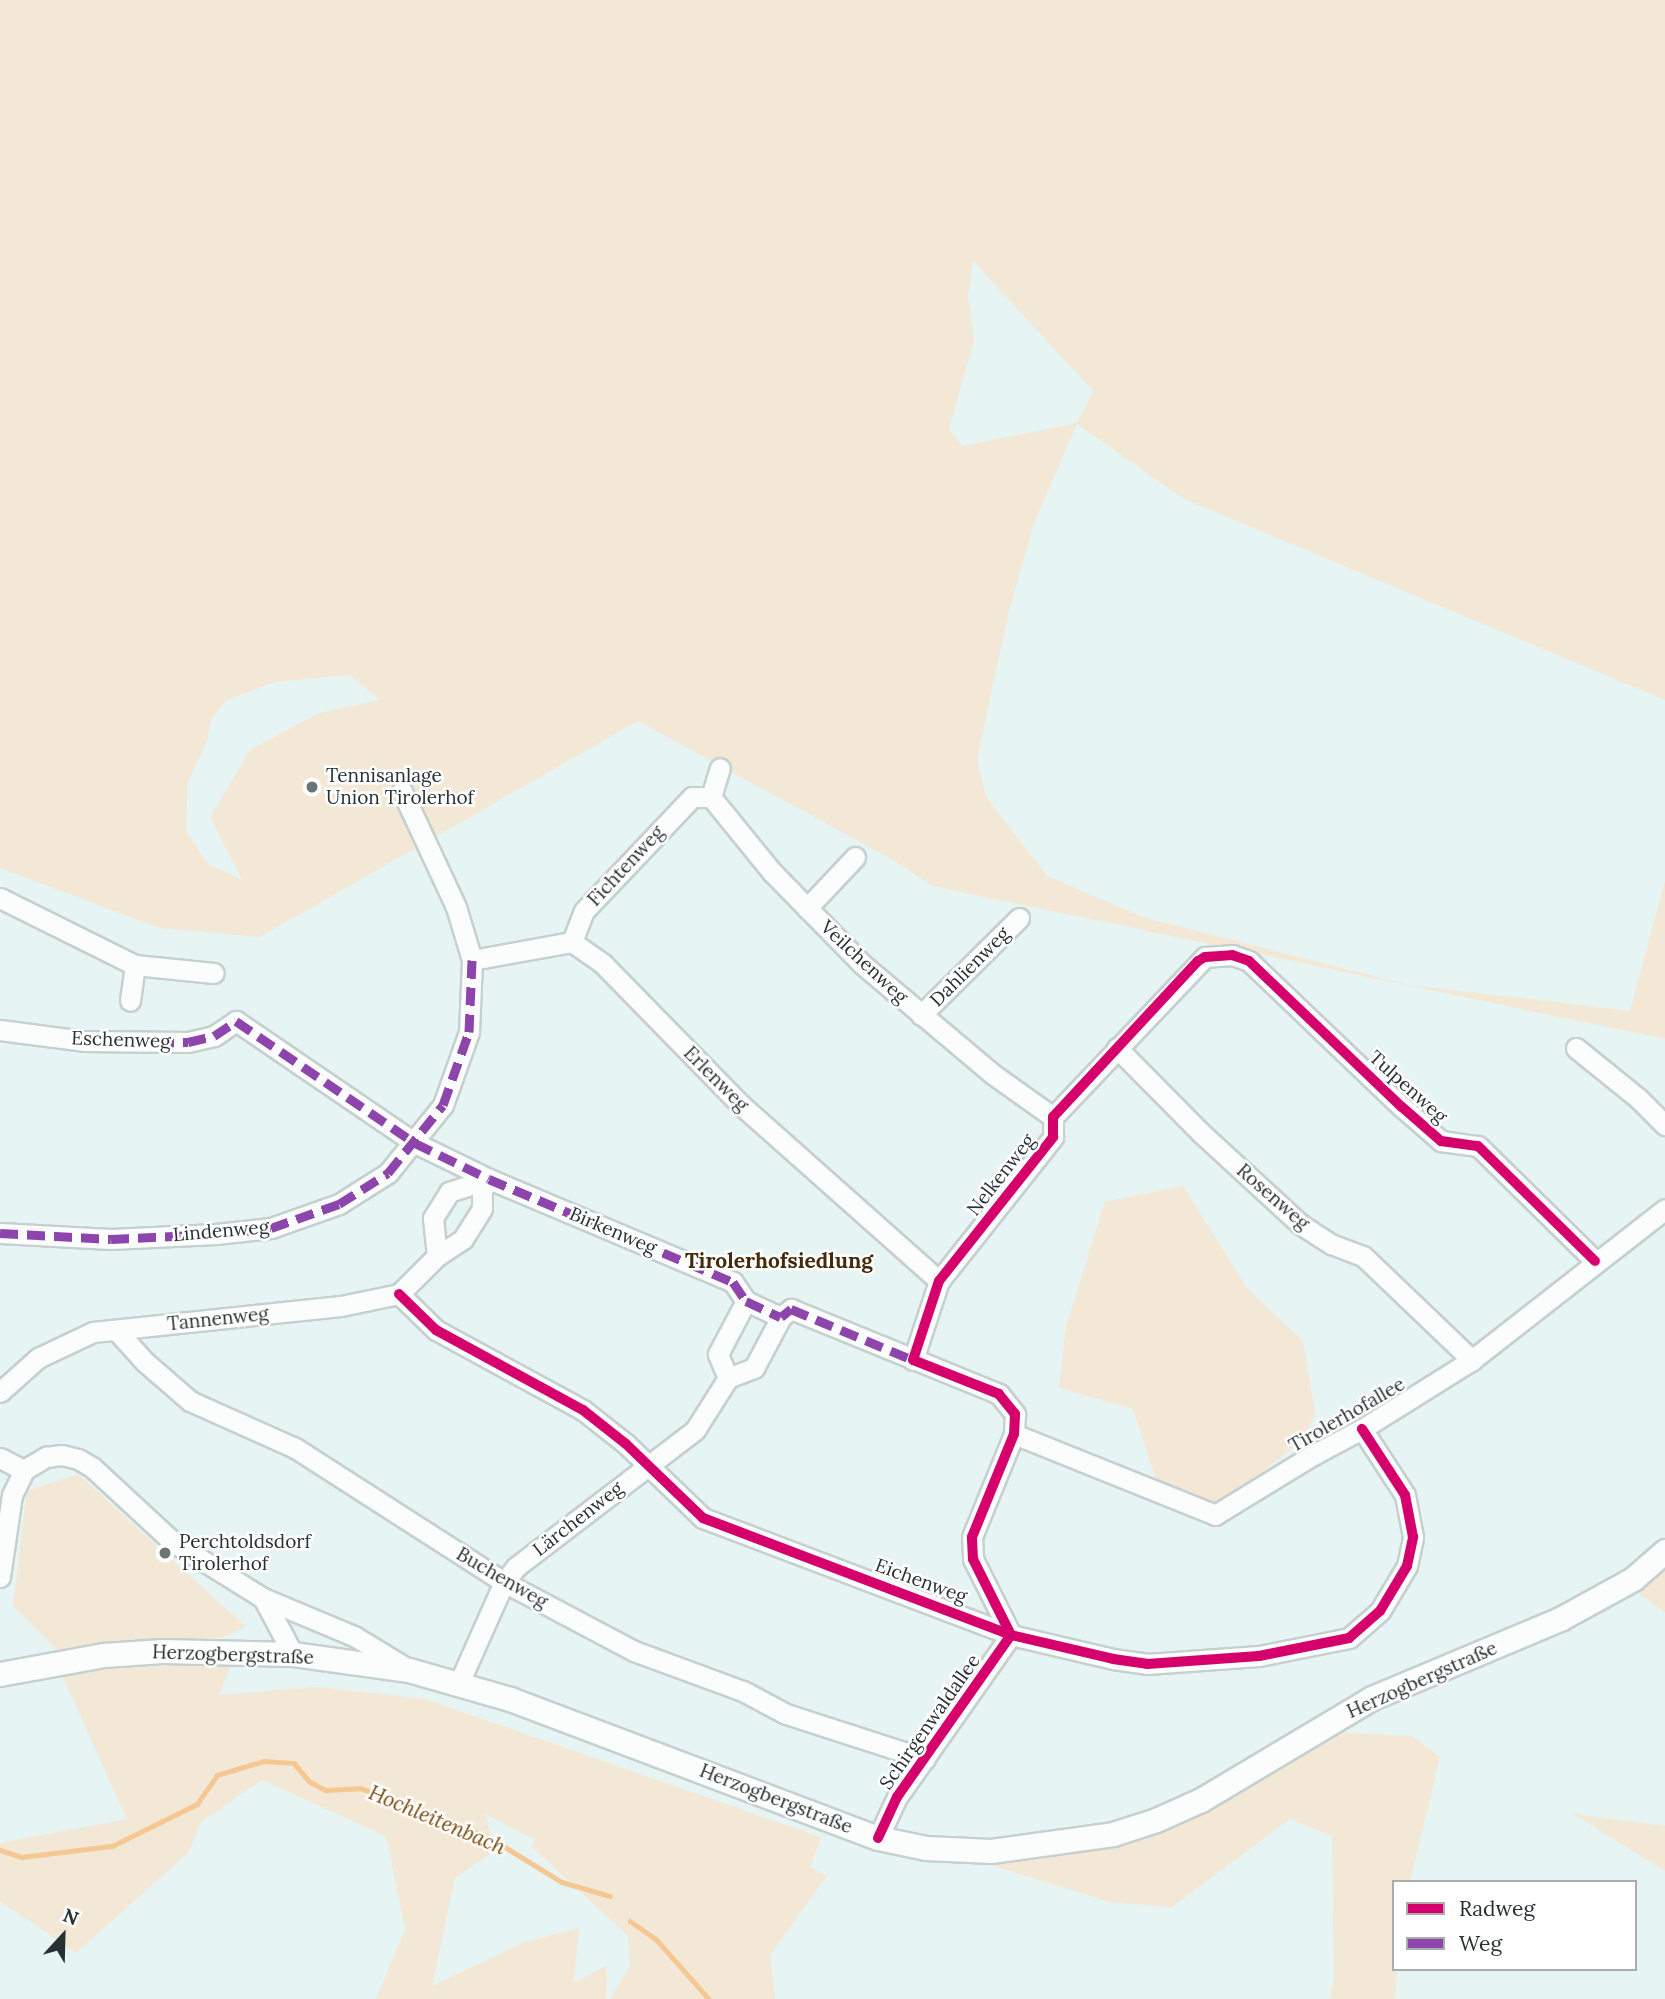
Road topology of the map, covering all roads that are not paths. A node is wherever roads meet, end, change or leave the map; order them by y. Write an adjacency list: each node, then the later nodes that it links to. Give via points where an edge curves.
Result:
1 (720, 768): 3 (street)
2 (402, 791): 10 (street, Lindenweg, via 456,907)
3 (701, 797): 6 (street, Veilchenweg); 8 (street, Fichtenweg, via 584,911)
4 (855, 857): 6 (street)
5 (0, 898): 11 (street)
6 (807, 908): 14 (street, Veilchenweg)
7 (1019, 918): 14 (street, Dahlienweg)
8 (572, 942): 10 (street); 27 (street, Erlenweg, via 603,964 741,1105)
9 (1232, 955): 17 (street, Nelkenweg, via 1198,961); 26 (street, Tulpenweg, via 1250,961 1441,1141 1478,1146)
10 (472, 960): 21 (street, Lindenweg, via 469,1031 443,1105)
11 (135, 965): 12 (street); 13 (street)
12 (214, 973)
13 (130, 1001)
14 (920, 1015): 19 (street, Veilchenweg)
15 (236, 1021): 16 (street, Eschenweg, via 214,1036 188,1042 129,1043); 21 (street, Birkenweg)
16 (0, 1030)
17 (1117, 1048): 19 (street, Nelkenweg); 33 (street, Rosenweg, via 1300,1224 1331,1244 1363,1256)
18 (1576, 1048): 20 (street)
19 (1053, 1117): 27 (street, Nelkenweg, via 1053,1137)
20 (1665, 1125)
21 (415, 1143): 22 (street, Birkenweg); 24 (street, Lindenweg, via 388,1173 339,1204 271,1228 111,1238)
22 (489, 1179): 25 (street, via 482,1190 482,1208 463,1239); 25 (street, via 449,1192 433,1218); 29 (street, Birkenweg, via 733,1282)
23 (1665, 1209): 26 (street, Tirolerhofallee)
24 (0, 1233)
25 (437, 1255): 28 (street)
26 (1595, 1261): 33 (street, Tirolerhofallee)
27 (939, 1281): 32 (street, Nelkenweg)
28 (399, 1294): 31 (street, Tannenweg, via 341,1306); 39 (street, Eichenweg, via 436,1330 583,1410)
29 (746, 1301): 30 (street, Birkenweg); 34 (street, via 718,1354)
30 (781, 1317): 32 (street, Birkenweg, via 791,1309); 34 (street, Lärchenweg, via 754,1368)
31 (116, 1330): 35 (street, Tannenweg, via 93,1332 38,1358); 43 (street, Buchenweg, via 190,1401 295,1448)
32 (913, 1360): 37 (street, Birkenweg, via 999,1394 1015,1414)
33 (1472, 1360): 36 (street, Tirolerhofallee)
34 (728, 1378): 39 (street, Lärchenweg, via 695,1430)
35 (0, 1392)
36 (1362, 1429): 37 (street, Tirolerhofallee, via 1215,1515); 45 (street, Eichenweg, via 1405,1495 1412,1537 1407,1566 1380,1611 1349,1638 1259,1656 1147,1664)
37 (1014, 1434): 45 (street, via 972,1537 973,1559)
38 (0, 1458): 40 (street)
39 (646, 1466): 43 (street, Lärchenweg); 45 (street, Eichenweg, via 703,1518)
40 (24, 1470): 42 (street, via 12,1495); 44 (street, via 46,1457 78,1459 173,1542)
41 (1665, 1551): 51 (main road, Herzogbergstraße, via 1633,1579 1579,1610 1373,1698 1201,1800 1156,1820 1113,1834 991,1851 926,1848)
42 (0, 1577)
43 (503, 1582): 49 (street, Lärchenweg); 50 (street, Buchenweg, via 634,1651 743,1691 786,1714)
44 (263, 1598): 46 (street); 47 (street, via 354,1636)
45 (1011, 1635): 50 (street, Schirgenwaldallee)
46 (293, 1654): 47 (main road, Herzogbergstraße); 48 (main road, Herzogbergstraße, via 162,1651 104,1655)
47 (409, 1670): 49 (main road, Herzogbergstraße)
48 (0, 1674)
49 (459, 1683): 51 (main road, Herzogbergstraße)
50 (925, 1759): 51 (street, Schirgenwaldallee, via 897,1797)
51 (878, 1838)

